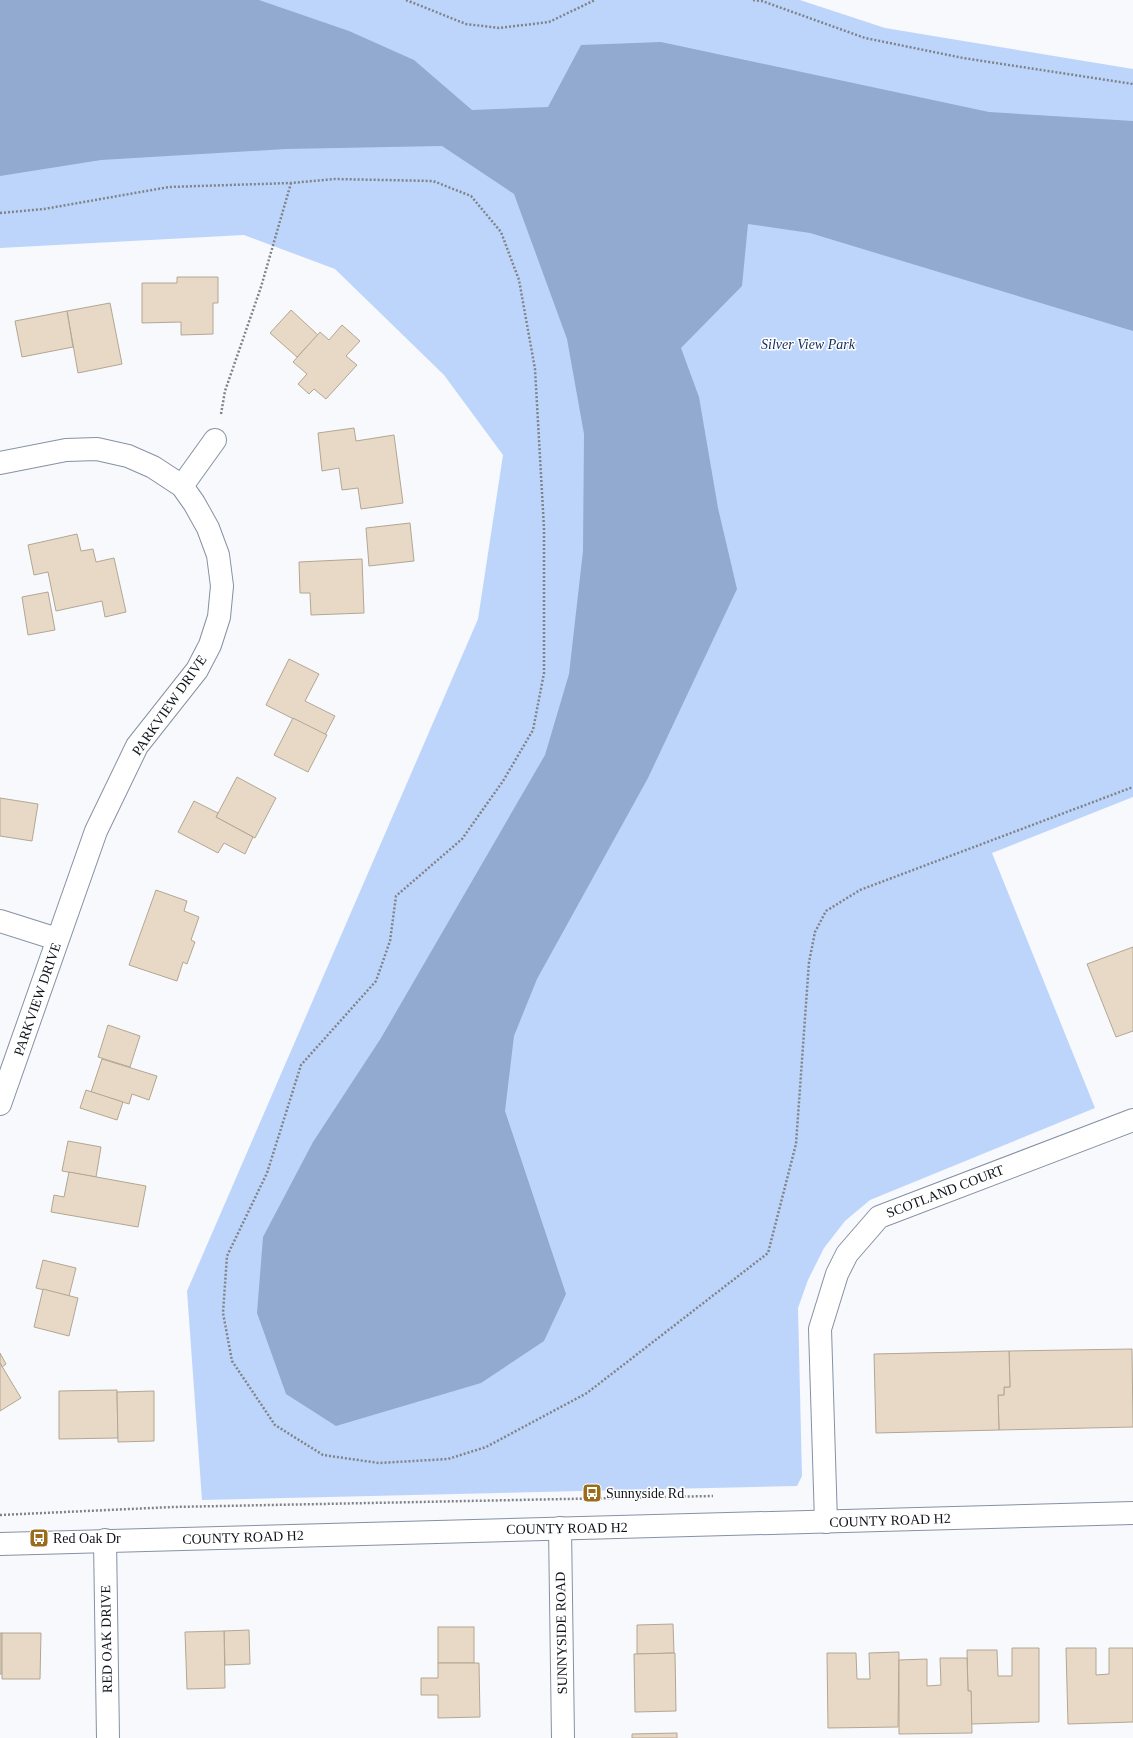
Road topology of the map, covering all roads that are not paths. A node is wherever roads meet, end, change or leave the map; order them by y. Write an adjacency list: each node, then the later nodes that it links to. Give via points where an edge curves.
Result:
1 (215, 440): 3 (street)
2 (0, 463): 3 (street, PARKVIEW DRIVE, via 66,450 97,450 128,456 153,467)
3 (182, 486): 5 (street, PARKVIEW DRIVE, via 208,528 218,555 222,586 219,617 210,645 197,670 137,746 96,831)
4 (0, 921): 5 (street)
5 (57, 939): 6 (street, PARKVIEW DRIVE)
6 (0, 1104)
7 (1133, 1120): 9 (street, SCOTLAND COURT, via 879,1217 848,1254 837,1274 820,1329)
8 (1133, 1513): 9 (street, COUNTY ROAD H2)
9 (826, 1522): 10 (street, COUNTY ROAD H2)
10 (560, 1528): 11 (street, COUNTY ROAD H2); 14 (street, SUNNYSIDE ROAD)
11 (105, 1540): 12 (street, COUNTY ROAD H2); 13 (street, RED OAK DRIVE)
12 (0, 1544)
13 (108, 1738)
14 (562, 1738)

